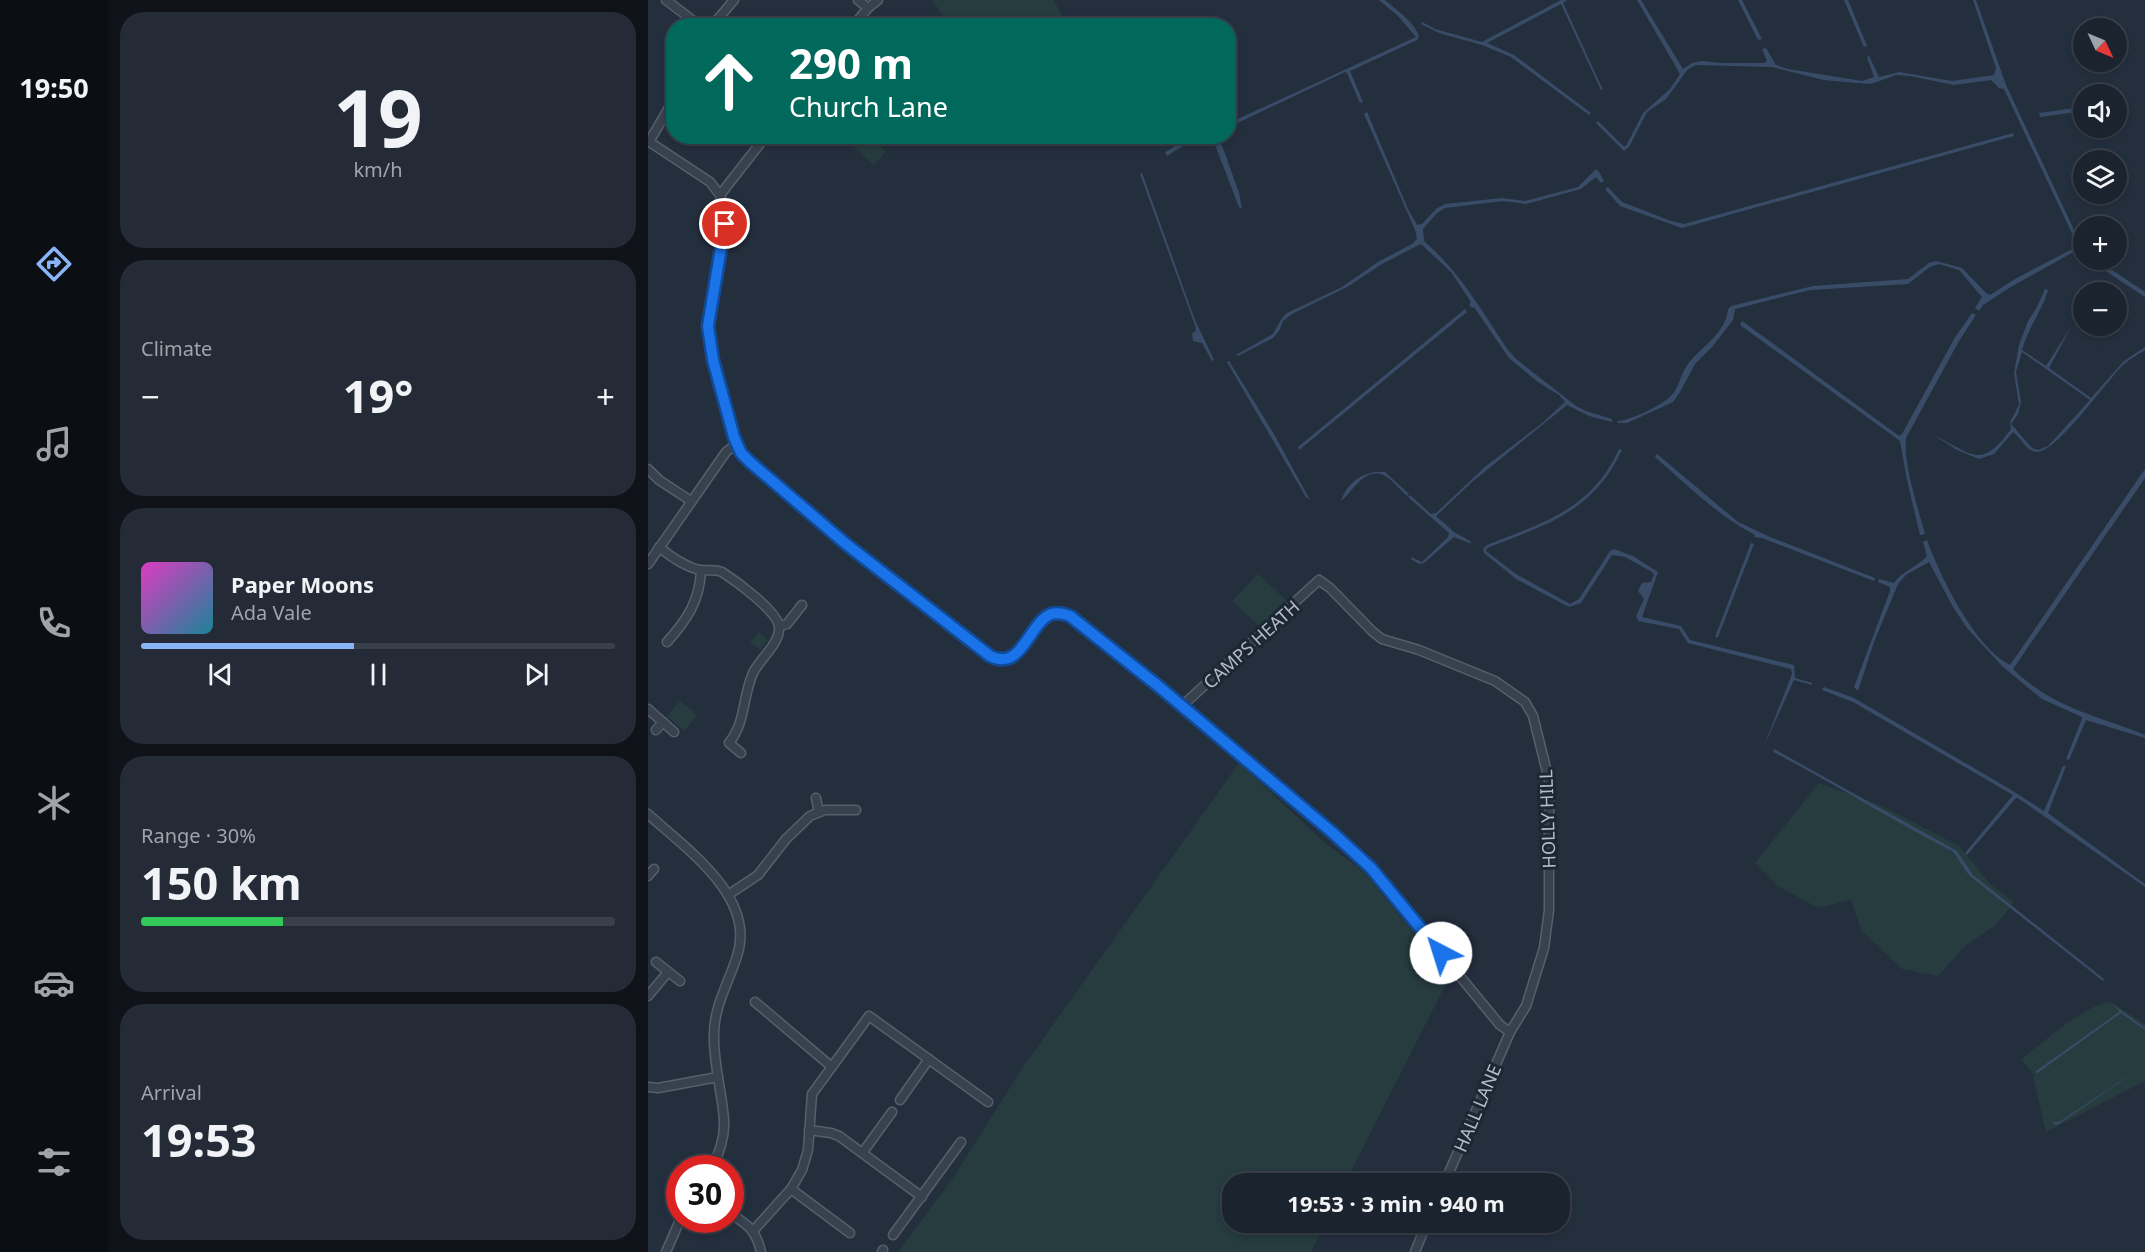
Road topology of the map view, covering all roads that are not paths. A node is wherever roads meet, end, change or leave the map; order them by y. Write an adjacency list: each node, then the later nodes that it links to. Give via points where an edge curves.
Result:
1 (666, 0): 6 (street)
2 (734, 0): 7 (street)
3 (858, 0): 5 (street)
4 (878, 0): 5 (street)
5 (868, 8): 8 (street)
6 (690, 18)
7 (719, 18)
8 (860, 18)
9 (666, 112): 10 (street)
10 (648, 141): 12 (street, via 710,182)
11 (760, 144): 12 (street)
12 (720, 195): 13 (street, via 726,212 725,224 708,326)
13 (736, 444): 15 (street); 23 (street, via 750,462 846,544 990,656 1007,660 1014,656 1045,619 1060,613 1070,616)
14 (648, 469): 15 (street)
15 (691, 501): 16 (street)
16 (659, 547): 17 (street); 18 (street, via 674,559)
17 (648, 564)
18 (701, 570): 21 (street, via 720,571 776,617); 22 (street, via 701,587 693,608)
19 (1319, 580): 23 (street, CAMPS HEATH); 39 (street, HOLLY HILL, via 1382,639 1495,681 1525,702 1533,716 1549,780 1549,910 1544,948 1526,1006)
20 (802, 605): 21 (street, via 787,624)
21 (779, 626): 28 (street, via 777,639 753,674 740,726 729,743)
22 (667, 642)
23 (1182, 706): 39 (street, via 1371,868 1500,1025)
24 (648, 709): 25 (street)
25 (663, 722): 26 (street); 27 (street)
26 (656, 730)
27 (674, 732)
28 (741, 753)
29 (816, 798): 31 (street)
30 (856, 810): 31 (street)
31 (819, 812): 33 (street, via 802,822 758,875)
32 (648, 814): 33 (street, via 710,871)
33 (728, 895): 42 (street, via 738,914 741,933 716,1016)
34 (656, 962): 35 (street)
35 (668, 972): 36 (street); 37 (street)
36 (680, 981)
37 (648, 996)
38 (755, 1002): 41 (street, via 790,1037)
39 (1510, 1032): 51 (street, HALL LANE)
40 (929, 1059): 41 (street, via 869,1016); 44 (street); 45 (street)
41 (832, 1067): 47 (street, via 812,1094)
42 (718, 1077): 43 (street, via 658,1088); 50 (street, via 724,1121)
43 (648, 1086)
44 (900, 1100)
45 (988, 1102)
46 (892, 1112): 49 (street)
47 (809, 1130): 49 (street, via 831,1132); 52 (street, via 802,1170)
48 (961, 1142): 53 (street)
49 (863, 1152): 53 (street)
50 (718, 1155)
51 (1449, 1173)
52 (791, 1189): 55 (street); 57 (street, via 834,1216)
53 (922, 1197): 59 (street)
54 (744, 1224): 55 (street)
55 (753, 1231): 61 (street)
56 (674, 1233): 60 (street)
57 (850, 1233)
58 (1422, 1233): 62 (street)
59 (893, 1235)
60 (666, 1252)
61 (761, 1252)
62 (1414, 1252)

